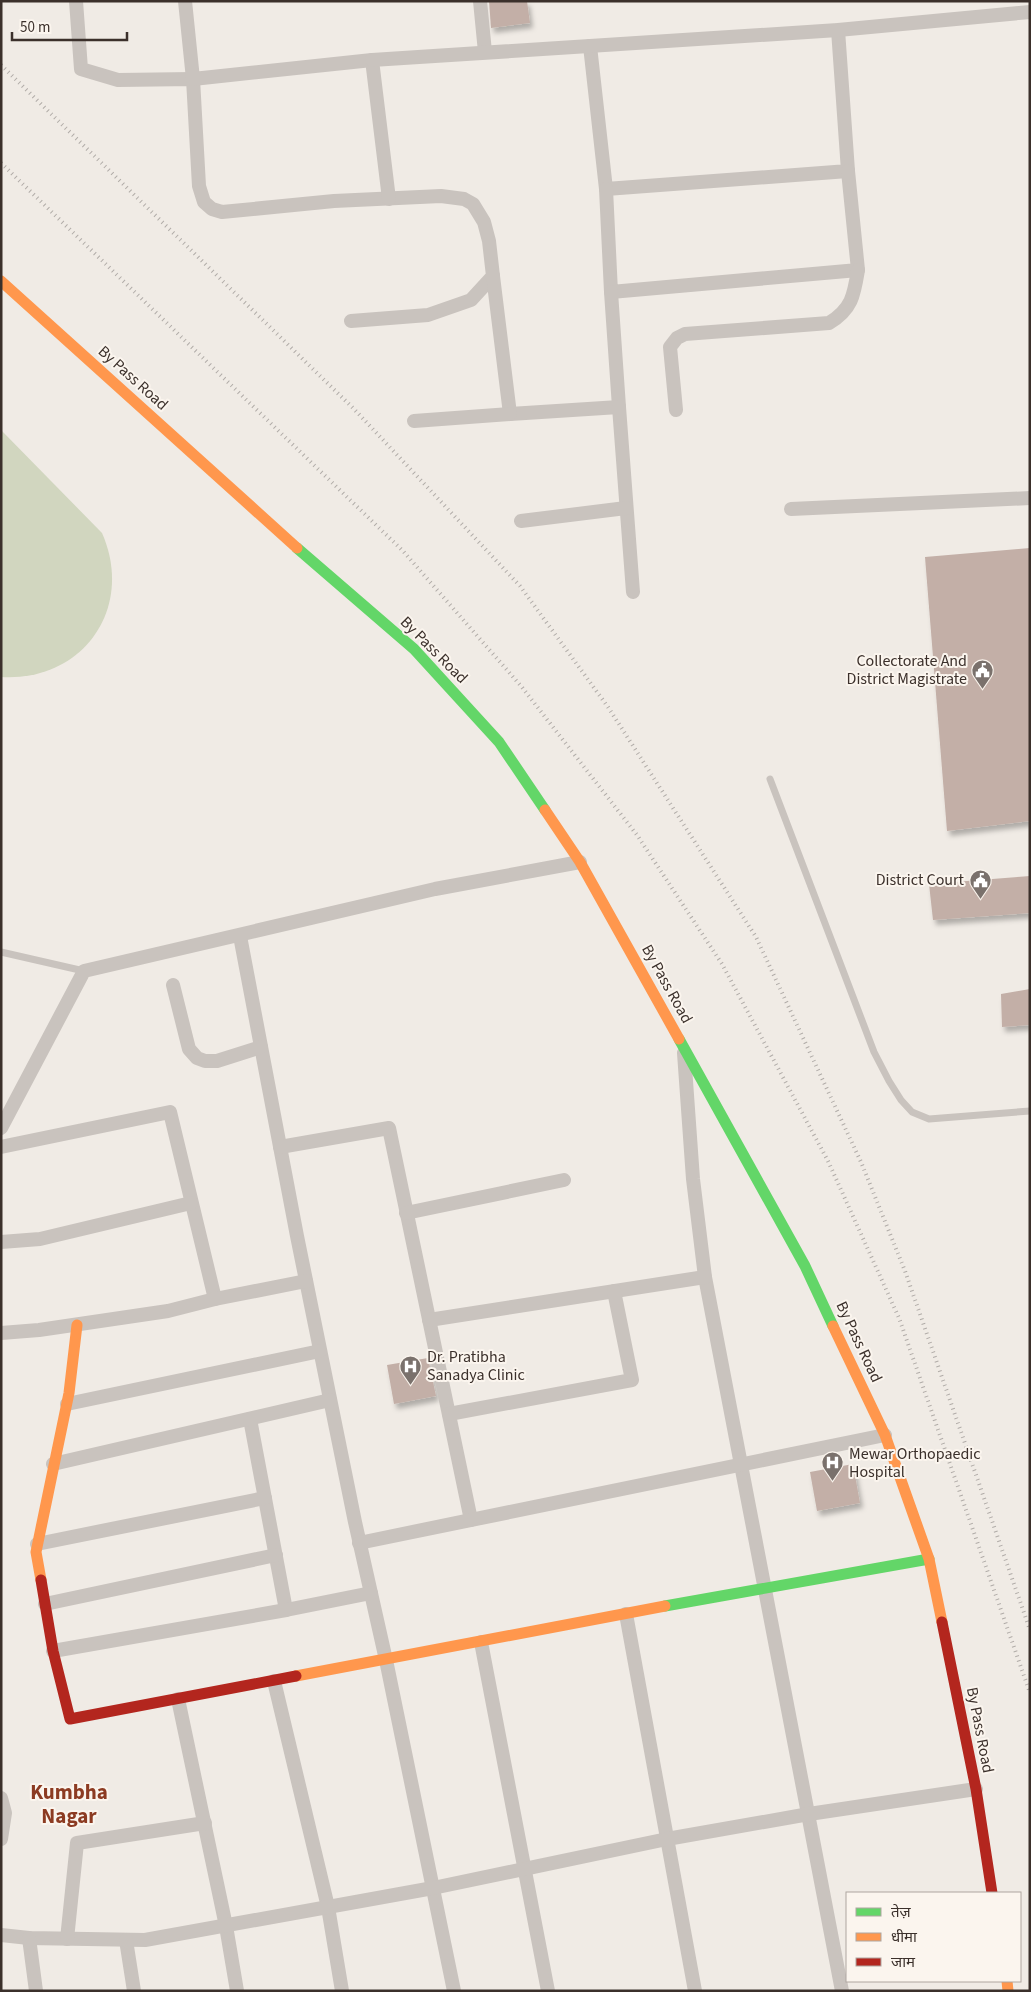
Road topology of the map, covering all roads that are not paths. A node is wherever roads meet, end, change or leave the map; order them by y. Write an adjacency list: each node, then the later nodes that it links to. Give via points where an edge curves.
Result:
1 (76, 1): 9 (street, via 81,69 118,80)
2 (185, 1): 9 (street)
3 (480, 1): 7 (street)
4 (1030, 12): 5 (street)
5 (838, 30): 6 (street); 10 (street)
6 (590, 46): 7 (street); 11 (street)
7 (485, 52): 8 (street)
8 (372, 60): 9 (street); 12 (street)
9 (193, 79): 12 (street, via 199,186 201,197 212,209 241,211)
10 (848, 171): 11 (street); 13 (street)
11 (606, 189): 16 (street)
12 (389, 199): 14 (street, via 441,196 464,198 474,204 484,222)
13 (858, 270): 16 (street); 19 (street, via 848,308 829,323 684,334 677,338 670,347)
14 (493, 276): 17 (street, via 470,300 428,315); 20 (street)
15 (1, 281): 28 (street, By Pass Road, via 296,547 414,648 499,742)
16 (611, 292): 18 (street)
17 (351, 321)
18 (619, 407): 20 (street); 23 (street)
19 (676, 410)
20 (510, 414): 21 (street)
21 (414, 420)
22 (1030, 498): 24 (street)
23 (626, 508): 25 (street); 26 (street)
24 (791, 510)
25 (521, 521)
26 (633, 592)
27 (770, 779): 35 (lane, via 874,1052 901,1100 912,1112 929,1119)
28 (580, 862): 29 (street, via 435,889); 34 (street, By Pass Road)
29 (240, 936): 31 (street); 33 (street)
30 (1, 952): 31 (lane)
31 (84, 972): 36 (street)
32 (173, 985): 33 (street, via 189,1049 197,1058 217,1060)
33 (261, 1047): 38 (street)
34 (683, 1047): 43 (street, via 693,1179); 55 (street, By Pass Road, via 805,1266)
35 (1030, 1111)
36 (1, 1128)
37 (1, 1147): 40 (street, via 170,1112)
38 (280, 1147): 41 (street, via 388,1128); 44 (street)
39 (564, 1180): 41 (street)
40 (191, 1203): 42 (street, via 40,1239); 46 (street)
41 (406, 1213): 47 (street)
42 (1, 1242)
43 (706, 1277): 45 (street); 57 (street)
44 (306, 1281): 46 (street); 50 (street)
45 (614, 1292): 47 (street); 53 (street, via 632,1380)
46 (216, 1299): 48 (street, via 168,1311)
47 (429, 1320): 53 (street)
48 (77, 1325): 49 (street); 52 (street)
49 (1, 1334)
50 (320, 1351): 51 (street); 52 (street)
51 (330, 1400): 54 (street); 60 (street)
52 (67, 1404): 56 (street)
53 (448, 1414): 59 (street)
54 (250, 1419): 56 (street); 58 (street)
55 (885, 1436): 57 (street); 63 (street, By Pass Road)
56 (53, 1464): 61 (street)
57 (742, 1465): 59 (street); 64 (street)
58 (265, 1498): 61 (street); 62 (street)
59 (471, 1520): 60 (street)
60 (359, 1542): 65 (street)
61 (38, 1544): 66 (street, via 36,1552)
62 (276, 1555): 66 (street); 67 (street)
63 (929, 1559): 64 (street); 74 (street, By Pass Road)
64 (766, 1587): 68 (street); 76 (street)
65 (371, 1593): 67 (street); 71 (street)
66 (45, 1604): 70 (street)
67 (286, 1610): 70 (street)
68 (626, 1614): 69 (street); 79 (street)
69 (481, 1642): 71 (street); 80 (street)
70 (53, 1651): 73 (street, via 70,1719)
71 (386, 1660): 72 (street); 81 (street)
72 (274, 1681): 73 (street); 83 (street)
73 (178, 1699): 77 (street)
74 (976, 1789): 76 (street); 82 (street, By Pass Road)
75 (1, 1798): 78 (street, via 6,1821)
76 (809, 1814): 79 (street); 96 (street)
77 (204, 1823): 84 (street); 87 (street, via 77,1843)
78 (1, 1839)
79 (667, 1839): 80 (street); 95 (street)
80 (524, 1867): 81 (street); 94 (street)
81 (433, 1888): 83 (street); 93 (street)
82 (992, 1892)
83 (328, 1907): 84 (street); 92 (street)
84 (226, 1926): 88 (street, via 145,1940); 91 (street)
85 (1, 1935): 86 (street)
86 (29, 1938): 87 (street); 89 (street)
87 (67, 1938): 88 (street)
88 (126, 1940): 90 (street)
89 (36, 1991)
90 (134, 1991)
91 (237, 1991)
92 (342, 1991)
93 (454, 1991)
94 (548, 1991)
95 (695, 1991)
96 (842, 1991)

